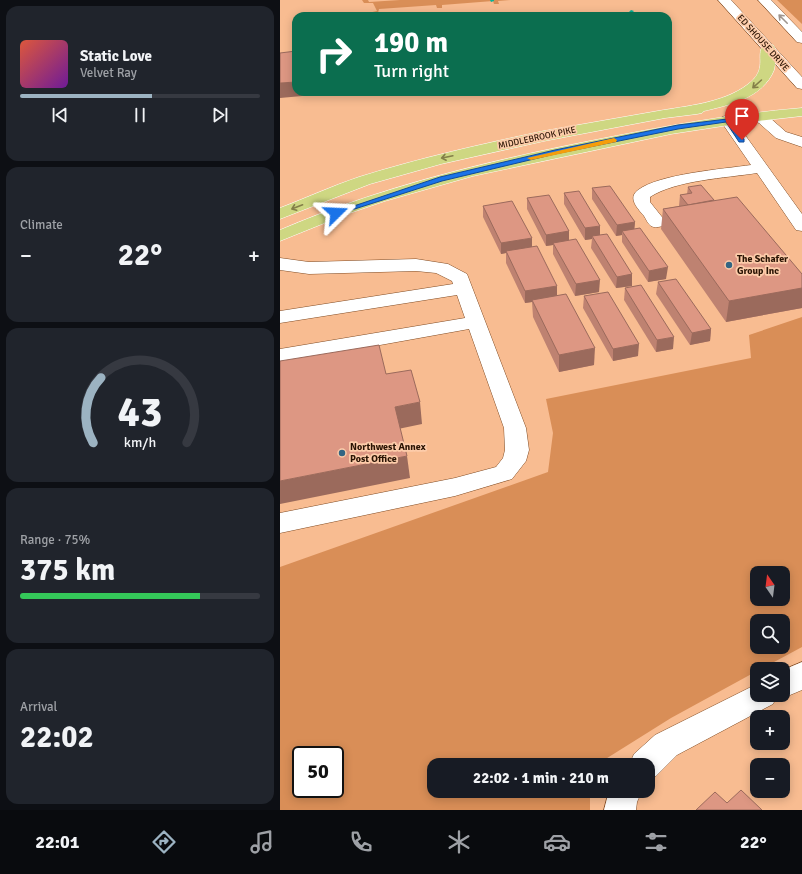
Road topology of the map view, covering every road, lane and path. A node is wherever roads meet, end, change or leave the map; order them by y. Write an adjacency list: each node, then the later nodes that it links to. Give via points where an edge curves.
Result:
1 (724, 0): 4 (street, ED SHOUSE DRIVE)
2 (764, 0): 3 (street, one-way to 2)
3 (802, 39)
4 (768, 48): 5 (street, ED SHOUSE DRIVE); 8 (main road, one-way to 8, via 767,69 762,79 751,89 734,98)
5 (802, 85)
6 (802, 102): 13 (main road, via 667,121 507,154 434,172)
7 (756, 109): 8 (main road, MIDDLEBROOK PIKE); 9 (main road, MIDDLEBROOK PIKE); 10 (main road, MIDDLEBROOK PIKE); 11 (street, via 781,135)
8 (677, 112): 14 (main road, MIDDLEBROOK PIKE, one-way to 14, via 544,136 437,160 364,181)
9 (802, 112)
10 (727, 120): 12 (street); 13 (main road, MIDDLEBROOK PIKE, via 678,127 555,152 440,179)
11 (802, 142)
12 (762, 168): 15 (street, via 664,184 649,189 642,195 642,202); 16 (street)
13 (350, 207): 17 (main road, MIDDLEBROOK PIKE)
14 (280, 214)
15 (657, 222)
16 (802, 226)
17 (280, 236)
18 (280, 264): 19 (street, via 309,268 416,265 441,268 460,278)
19 (464, 288): 20 (street); 21 (street)
20 (280, 317)
21 (476, 322): 22 (street); 23 (street, via 515,428 518,450 514,461 504,473 455,487)
22 (280, 356)
23 (280, 523)
24 (802, 675): 25 (street)
25 (790, 681)
26 (750, 702): 27 (street, via 666,745)
27 (652, 758)
28 (622, 798): 29 (street)
29 (620, 810)

